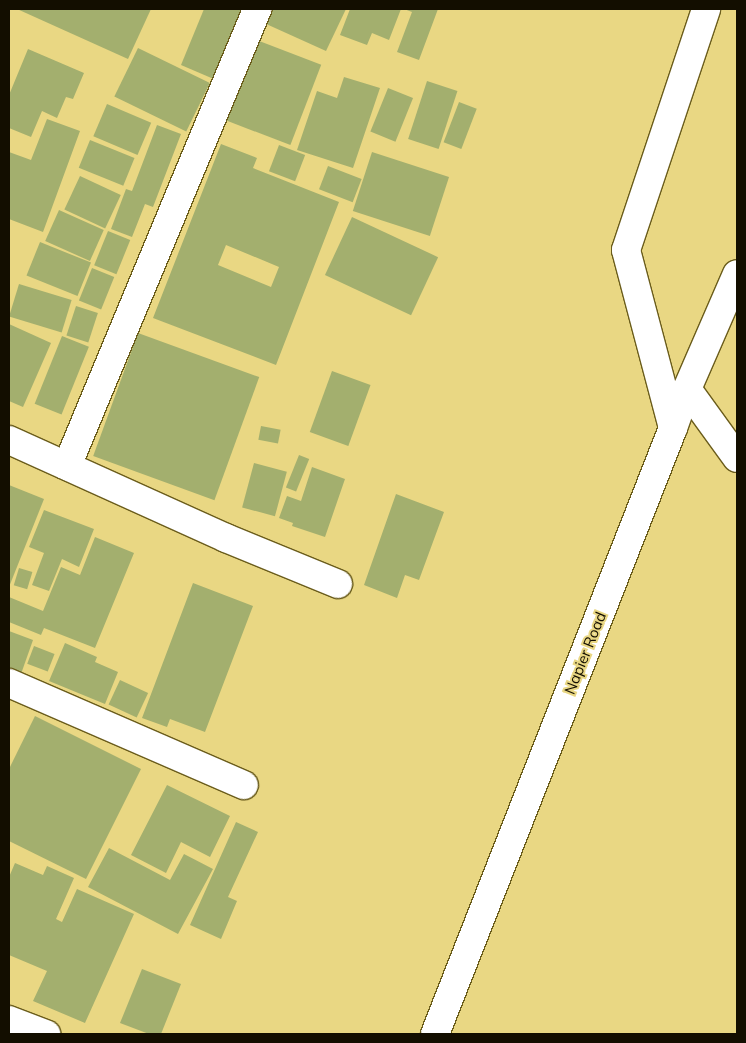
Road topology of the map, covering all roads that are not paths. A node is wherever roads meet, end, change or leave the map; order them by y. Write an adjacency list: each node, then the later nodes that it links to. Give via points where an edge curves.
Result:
1 (258, 9): 8 (street)
2 (706, 9): 5 (street, via 626,250)
3 (737, 274): 4 (street, Napier Road)
4 (687, 389): 5 (street, Napier Road); 7 (street)
5 (673, 428): 14 (street, Napier Road)
6 (9, 440): 8 (street)
7 (737, 458)
8 (67, 466): 9 (street, via 226,538)
9 (338, 584)
10 (9, 683): 11 (street)
11 (244, 785)
12 (9, 1020): 13 (street)
13 (46, 1034)
14 (435, 1034)

